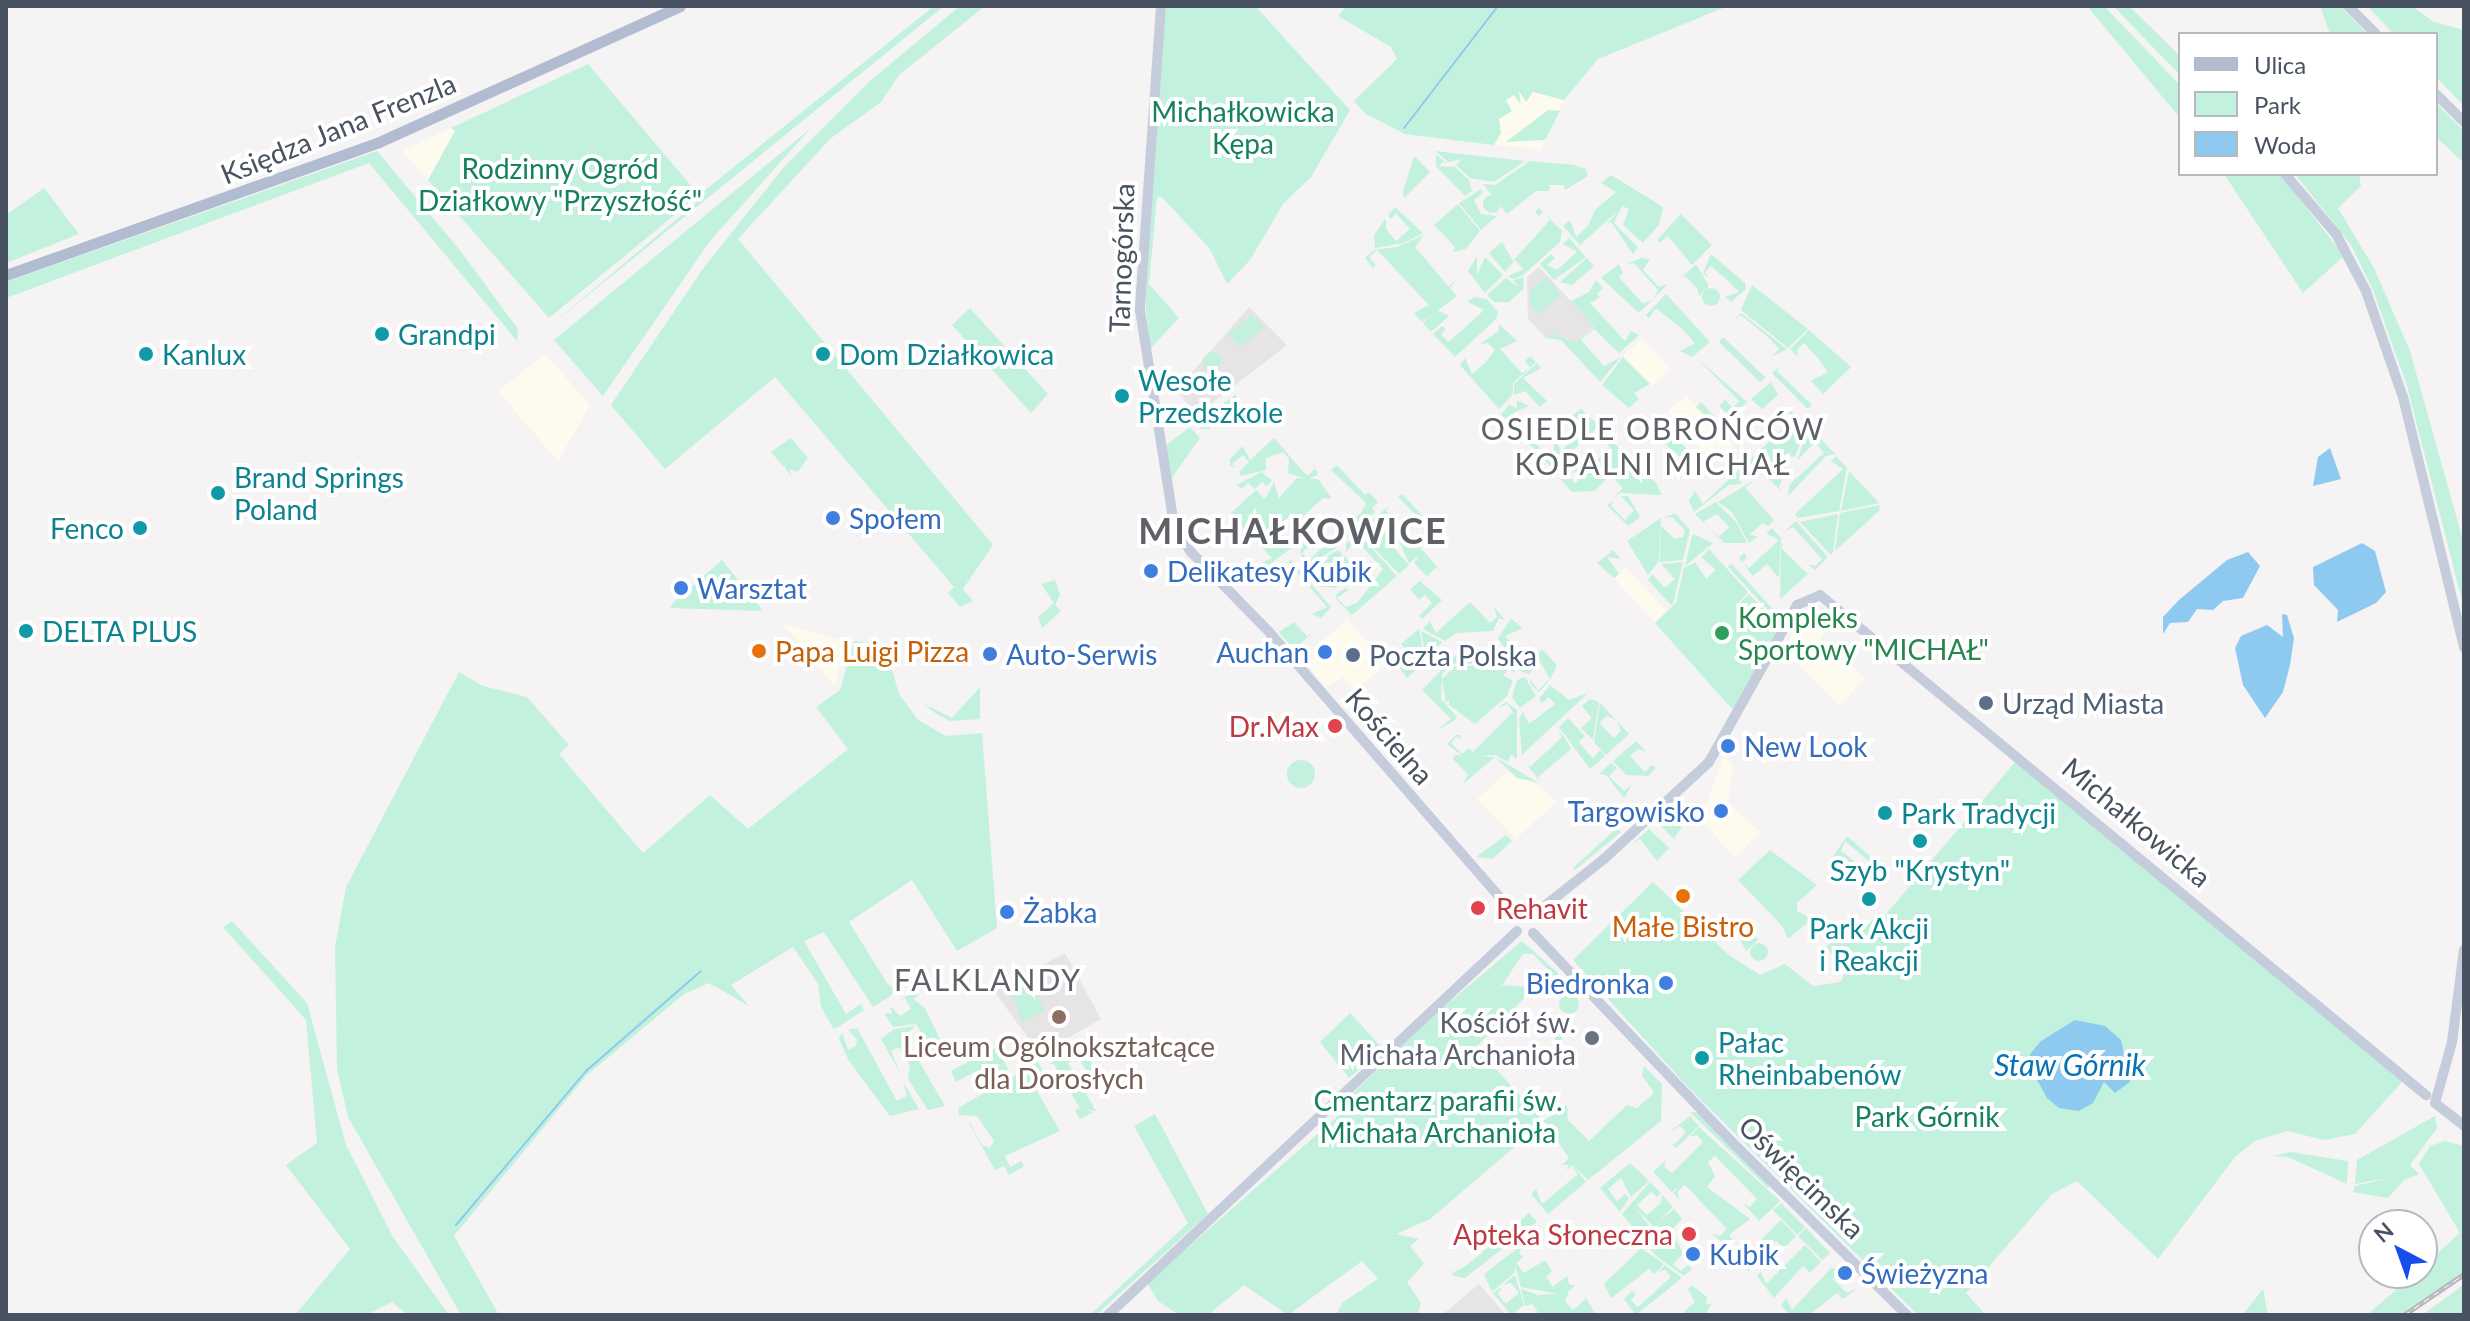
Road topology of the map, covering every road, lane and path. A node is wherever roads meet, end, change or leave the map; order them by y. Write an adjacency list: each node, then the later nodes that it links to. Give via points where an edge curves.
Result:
1 (680, 6): 8 (main road, Księdza Jana Frenzla, via 379,142)
2 (1161, 6): 9 (street, Tarnogórska, via 1140,310 1168,506)
3 (2348, 6): 4 (street)
4 (2374, 32)
5 (2438, 96): 6 (street)
6 (2464, 122)
7 (2287, 176): 10 (street, via 2336,234 2366,291 2403,397)
8 (6, 275)
9 (1191, 552): 12 (street, Kościelna, via 1270,633)
10 (2464, 648)
11 (1532, 916): 12 (street); 14 (street); 16 (street, Michałkowicka, via 1604,859 1718,752 1797,605 1814,595 1833,601)
12 (1518, 918): 13 (street)
13 (1517, 931): 14 (street); 18 (street)
14 (1533, 933): 19 (street, Oświęcimska, via 1720,1130)
15 (2464, 950): 16 (street, via 2452,1042)
16 (2432, 1097): 17 (street, Michałkowicka)
17 (2464, 1126)
18 (1108, 1315)
19 (1907, 1315)

